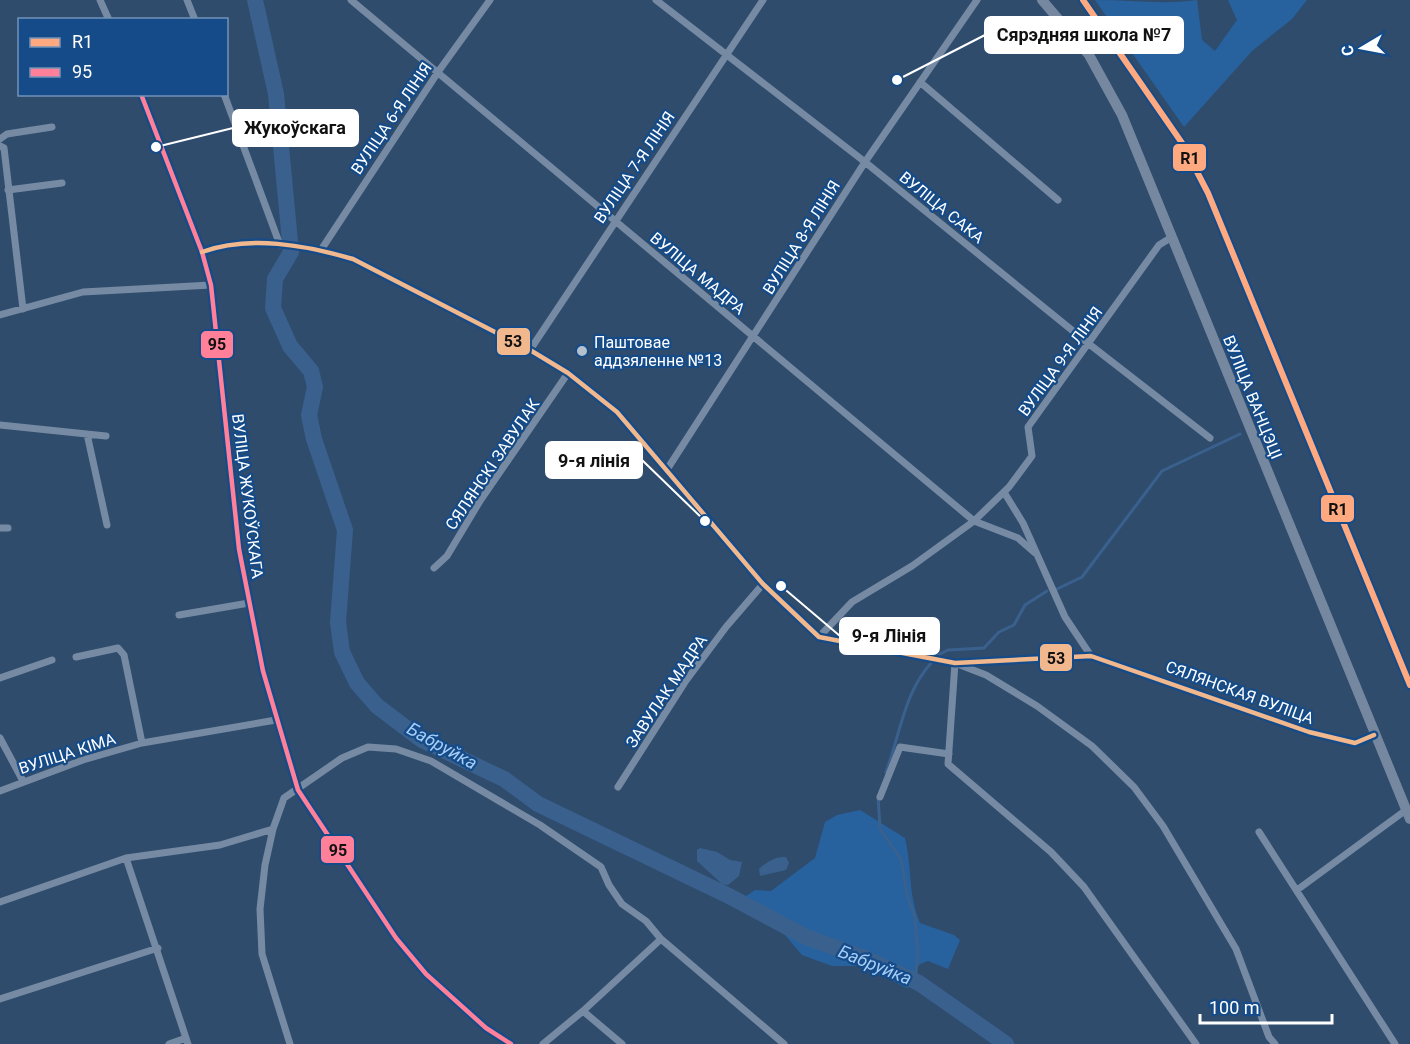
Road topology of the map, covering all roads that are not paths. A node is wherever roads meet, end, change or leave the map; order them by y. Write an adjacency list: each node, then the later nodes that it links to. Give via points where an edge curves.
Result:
1 (100, 0): 9 (street)
2 (187, 0): 10 (street)
3 (351, 0): 12 (street, ВУЛІЦА МАДРА)
4 (656, 0): 11 (street, ВУЛІЦА САКА)
5 (763, 0): 11 (street, ВУЛІЦА 7-Я ЛІНІЯ)
6 (977, 0): 13 (street, ВУЛІЦА 8-Я ЛІНІЯ)
7 (1042, 0): 24 (main road, ВУЛІЦА ВАНЦЭЦІ, via 1089,55 1122,115)
8 (487, 1): 12 (street, ВУЛІЦА 6-Я ЛІНІЯ)
9 (108, 18)
10 (194, 18)
11 (726, 56): 19 (street, ВУЛІЦА САКА); 23 (street, ВУЛІЦА 7-Я ЛІНІЯ)
12 (438, 72): 23 (street, ВУЛІЦА МАДРА); 26 (street, ВУЛІЦА 6-Я ЛІНІЯ)
13 (920, 82): 19 (street, ВУЛІЦА 8-Я ЛІНІЯ); 22 (street)
14 (142, 96): 27 (street, ВУЛІЦА ЖУКОЎСКАГА)
15 (225, 96): 25 (street)
16 (52, 127): 17 (street, via 7,134)
17 (0, 139)
18 (0, 146): 21 (street, via 4,148)
19 (865, 162): 31 (street, ВУЛІЦА 8-Я ЛІНІЯ); 32 (street, ВУЛІЦА САКА)
20 (62, 183): 21 (street)
21 (8, 190): 29 (street)
22 (1058, 200)
23 (615, 219): 31 (street, ВУЛІЦА МАДРА); 33 (street, ВУЛІЦА 7-Я ЛІНІЯ)
24 (1172, 237): 32 (street, ВУЛІЦА 9-Я ЛІНІЯ, via 1159,245); 57 (main road, ВУЛІЦА ВАНЦЭЦІ)
25 (280, 245): 26 (street); 27 (street, via 226,244)
26 (321, 250): 33 (street, via 353,259)
27 (202, 252): 28 (street, ВУЛІЦА ЖУКОЎСКАГА)
28 (212, 285): 29 (street, via 83,292); 48 (street, ВУЛІЦА ЖУКОЎСКАГА, via 227,454)
29 (23, 309): 30 (street)
30 (0, 315)
31 (753, 337): 39 (street, ВУЛІЦА 8-Я ЛІНІЯ); 41 (street, ВУЛІЦА МАДРА)
32 (1089, 344): 38 (street, ВУЛІЦА САКА); 40 (street, ВУЛІЦА 9-Я ЛІНІЯ, via 1028,427 1032,456)
33 (530, 350): 34 (street)
34 (568, 373): 39 (street, via 617,412); 46 (street, СЯЛЯНСКІ ЗАВУЛАК, via 447,556)
35 (0, 425): 36 (street)
36 (87, 434): 37 (street); 42 (street)
37 (106, 436)
38 (1210, 438)
39 (668, 468): 47 (street)
40 (1004, 492): 41 (street, ВУЛІЦА 9-Я ЛІНІЯ); 45 (street, ВУЛІЦА МАДРА)
41 (974, 521): 45 (street, ВУЛІЦА МАДРА, via 1018,538); 50 (street, ВУЛІЦА 9-Я ЛІНІЯ, via 912,566 852,602)
42 (107, 525)
43 (0, 528): 44 (street)
44 (8, 528)
45 (1035, 553): 51 (street, ВУЛІЦА МАДРА, via 1065,617)
46 (434, 568)
47 (763, 584): 50 (street); 62 (street, ЗАВУЛАК МАДРА, via 685,682)
48 (249, 603): 49 (street); 56 (street, ВУЛІЦА ЖУКОЎСКАГА)
49 (179, 615)
50 (819, 636): 54 (street, СЯЛЯНСКАЯ ВУЛІЦА)
51 (1091, 656): 54 (street, СЯЛЯНСКАЯ ВУЛІЦА); 57 (street, СЯЛЯНСКАЯ ВУЛІЦА, via 1309,732 1354,743)
52 (76, 657): 59 (street, via 118,648 124,655)
53 (52, 660): 55 (street)
54 (956, 663): 60 (street); 84 (street, via 986,675 1038,706 1092,746 1134,787 1163,826 1236,949)
55 (0, 678)
56 (276, 720): 59 (street, ВУЛІЦА КІМА); 64 (street, ВУЛІЦА ЖУКОЎСКАГА)
57 (1374, 735): 66 (main road, ВУЛІЦА ВАНЦЭЦІ)
58 (0, 738): 61 (street)
59 (142, 743): 61 (street, ВУЛІЦА КІМА)
60 (949, 754): 65 (street, via 900,747); 83 (street, via 948,764 1051,852 1084,886)
61 (23, 781): 63 (street, ВУЛІЦА КІМА)
62 (618, 787)
63 (0, 790)
64 (298, 790): 67 (street, via 284,798); 72 (street, via 342,758 368,747 396,749 431,761 601,867 622,904 646,921); 79 (street, ВУЛІЦА ЖУКОЎСКАГА, via 396,938 426,974 486,1028)
65 (880, 797)
66 (1408, 815): 70 (street)
67 (273, 829): 69 (street, via 220,845); 78 (street, via 261,909 262,954)
68 (1259, 832): 70 (street)
69 (126, 858): 71 (street); 73 (street)
70 (1297, 890): 85 (street)
71 (0, 902)
72 (661, 939): 75 (street); 82 (street)
73 (158, 948): 74 (street); 76 (street)
74 (0, 999)
75 (583, 1011): 80 (street); 81 (street)
76 (187, 1041): 77 (street)
77 (169, 1044)
78 (290, 1044)
79 (511, 1044)
80 (543, 1044)
81 (622, 1044)
82 (784, 1044)
83 (1196, 1044)
84 (1275, 1044)
85 (1395, 1044)

